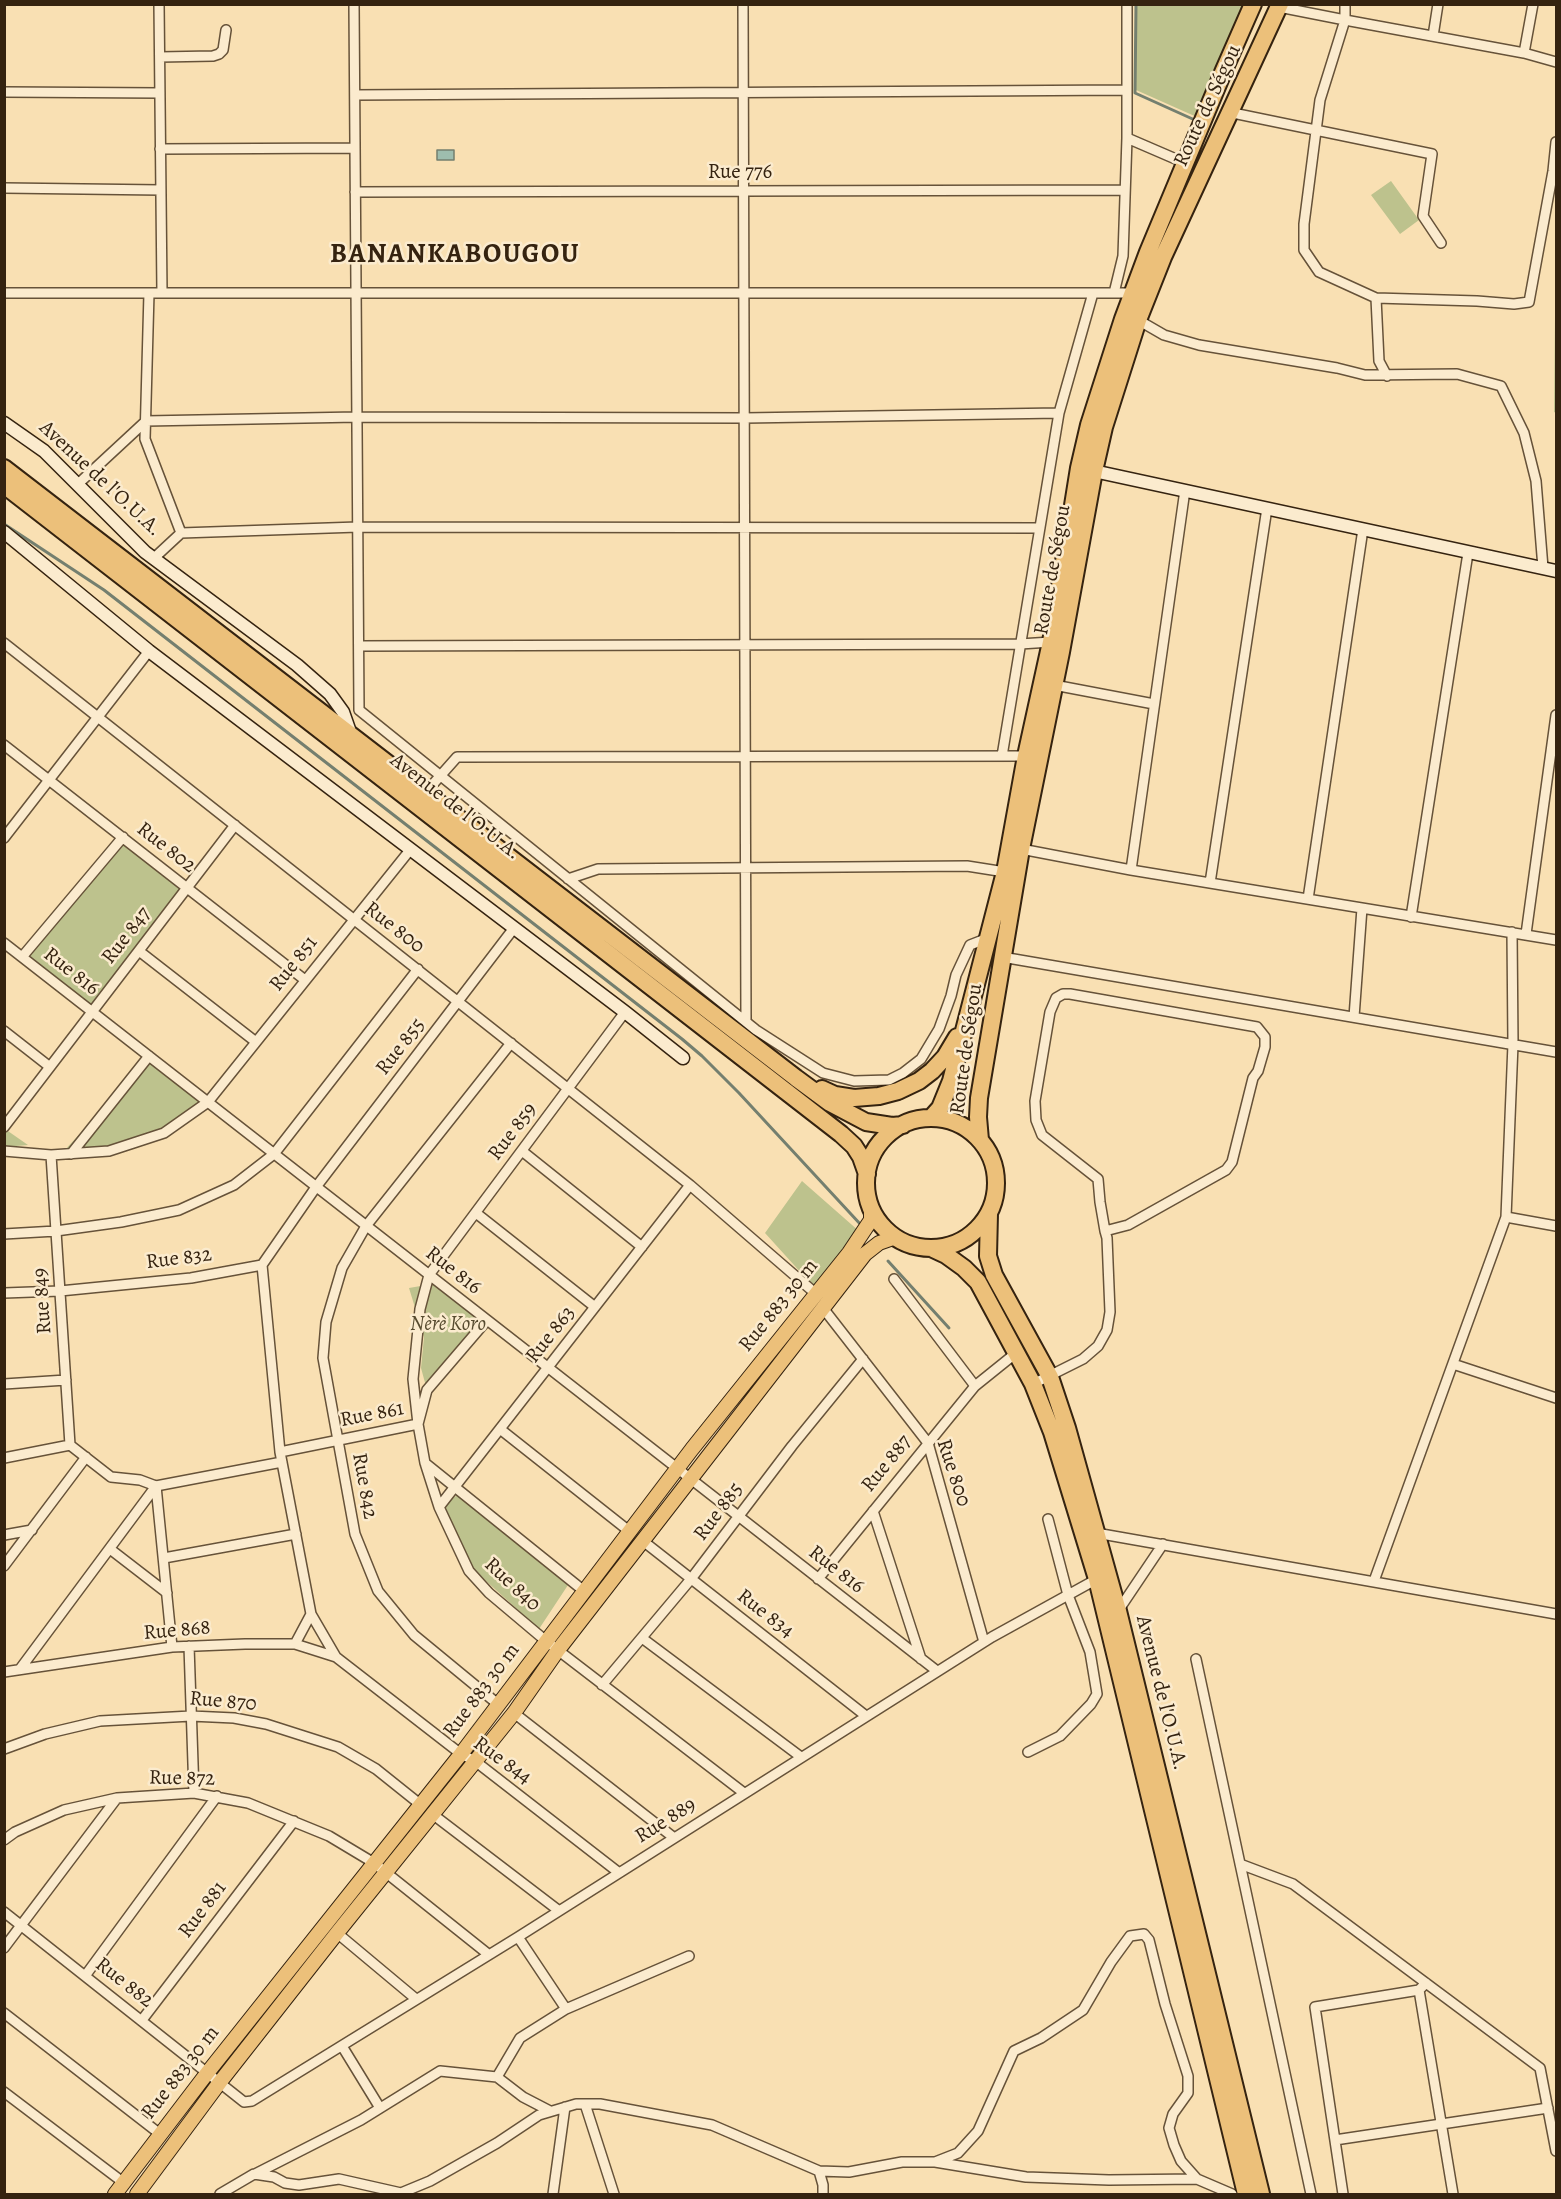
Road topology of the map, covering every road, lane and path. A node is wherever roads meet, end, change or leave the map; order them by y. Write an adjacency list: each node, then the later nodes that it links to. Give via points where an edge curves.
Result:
1 (159, 4): 14 (street)
2 (354, 4): 20 (street)
3 (743, 4): 19 (street)
4 (1127, 4): 16 (street)
5 (1253, 4): 27 (highway, Route de Ségou)
6 (1346, 4): 10 (street)
7 (1438, 4): 12 (street)
8 (1533, 4): 13 (street)
9 (1280, 6): 10 (street); 21 (highway, Route de Ségou)
10 (1345, 20): 12 (street); 22 (street, via 1320,100)
11 (226, 30): 14 (street, via 219,54)
12 (1432, 36): 13 (street)
13 (1524, 53): 15 (street)
14 (160, 57): 18 (street)
15 (1557, 62)
16 (1127, 90): 19 (street); 23 (street)
17 (4, 92): 18 (street)
18 (160, 93): 26 (street)
19 (743, 93): 20 (street); 31 (street)
20 (355, 95): 25 (street)
21 (1228, 112): 22 (street); 43 (highway, Route de Ségou)
22 (1316, 131): 33 (street, via 1432,154 1423,216); 42 (street, via 1304,250 1318,272)
23 (1127, 138): 27 (street); 30 (street)
24 (1557, 142): 42 (street, via 1529,302)
25 (355, 148): 26 (street); 32 (street)
26 (160, 149): 29 (street)
27 (1185, 163): 40 (highway, Route de Ségou)
28 (4, 188): 29 (street)
29 (161, 190): 36 (street)
30 (1125, 190): 31 (street, Rue 776); 39 (street, via 1123,256)
31 (744, 191): 32 (street, Rue 776); 41 (street)
32 (355, 192): 37 (street)
33 (1441, 243)
34 (4, 293): 35 (street)
35 (149, 293): 36 (street); 48 (street)
36 (162, 293): 37 (street)
37 (356, 293): 41 (street); 46 (street)
38 (1093, 293): 39 (street); 41 (street); 45 (street)
39 (1114, 293): 40 (street)
40 (1133, 293): 51 (highway, Route de Ségou, via 1089,425)
41 (744, 294): 47 (street)
42 (1376, 298): 44 (street, via 1379,361)
43 (1138, 320): 44 (street, via 1164,335 1199,345); 51 (highway, Route de Ségou)
44 (1387, 376): 64 (street, via 1456,374 1501,386 1524,433 1536,481)
45 (1059, 413): 47 (street); 58 (street)
46 (357, 417): 47 (street); 48 (street); 57 (street)
47 (745, 418): 56 (street)
48 (146, 421): 52 (street); 61 (street, via 145,440)
49 (5, 423): 52 (street, Avenue de l'O.U.A., via 44,451)
50 (4, 468): 75 (highway, Avenue de l'O.U.A.)
51 (1087, 469): 54 (street); 66 (highway, Route de Ségou); 72 (highway, Route de Ségou)
52 (78, 484): 63 (street, Avenue de l'O.U.A.)
53 (4, 485): 141 (highway, Avenue de l'O.U.A., via 841,1134 857,1151)
54 (1185, 490): 55 (street); 73 (street)
55 (1268, 508): 59 (street); 96 (street)
56 (745, 526): 57 (street); 58 (street); 68 (street)
57 (358, 527): 61 (street); 70 (street)
58 (1040, 528): 69 (street)
59 (1363, 530): 62 (street); 98 (street)
60 (4, 532): 71 (street)
61 (181, 533): 63 (street)
62 (1468, 553): 64 (street); 100 (street)
63 (153, 559): 76 (street, Avenue de l'O.U.A., via 297,665 330,694)
64 (1543, 568): 65 (street)
65 (1557, 571)
66 (1051, 642): 69 (street); 82 (highway, Route de Ségou)
67 (4, 643): 78 (street, Rue 800)
68 (746, 644): 69 (street); 70 (street); 83 (street)
69 (1020, 644): 81 (street)
70 (359, 646): 74 (street)
71 (149, 651): 78 (street); 91 (street)
72 (1054, 685): 73 (street); 90 (highway, Route de Ségou)
73 (1154, 704): 93 (street)
74 (359, 710): 76 (street); 84 (street, Avenue de l'O.U.A.)
75 (323, 712): 76 (street); 79 (highway, Avenue de l'O.U.A.)
76 (343, 712): 79 (street, Avenue de l'O.U.A.)
77 (1557, 715): 104 (street)
78 (98, 717): 85 (street); 87 (street, Rue 800)
79 (350, 732): 86 (highway, Avenue de l'O.U.A.)
80 (4, 745): 85 (street, Rue 802)
81 (1002, 756): 82 (street); 83 (street)
82 (1026, 756): 94 (highway, Route de Ségou)
83 (746, 757): 84 (street, via 457,757); 92 (street)
84 (441, 776): 86 (street); 95 (street, Avenue de l'O.U.A.)
85 (50, 780): 88 (street); 89 (street, Rue 802)
86 (426, 792): 119 (highway, Avenue de l'O.U.A.)
87 (235, 825): 97 (street, Rue 847); 101 (street, Rue 800)
88 (6, 834)
89 (123, 837): 97 (street, Rue 802); 109 (street)
90 (1021, 849): 93 (street); 110 (highway, Route de Ségou)
91 (410, 850): 101 (street, Rue 851); 102 (street)
92 (747, 868): 94 (street, via 966,866); 95 (street, via 598,869); 118 (street)
93 (1131, 870): 96 (street)
94 (1005, 872): 105 (highway, Route de Ségou)
95 (568, 879): 118 (street, Avenue de l'O.U.A.)
96 (1210, 882): 98 (street)
97 (187, 888): 108 (street, Rue 847); 112 (street, Rue 802)
98 (1308, 899): 99 (street)
99 (1362, 908): 100 (street); 117 (street)
100 (1412, 917): 103 (street)
101 (353, 919): 111 (street, Rue 800); 112 (street, Rue 851)
102 (514, 928): 113 (street, Rue 855); 116 (street)
103 (1512, 932): 104 (street); 124 (street)
104 (1526, 934): 106 (street)
105 (988, 938): 114 (highway, Route de Ségou); 120 (street, Avenue de l'O.U.A., via 970,945 931,1046 921,1059 889,1080 854,1081 824,1073)
106 (1557, 940)
107 (4, 943): 109 (street, Rue 816)
108 (139, 951): 115 (street, Rue 847); 122 (street)
109 (22, 957): 115 (street, Rue 816)
110 (1002, 957): 117 (street); 135 (highway, Route de Ségou, via 979,1098)
111 (418, 969): 113 (street, Rue 800); 139 (street)
112 (305, 980): 122 (street, Rue 851)
113 (458, 1002): 123 (street, Rue 800); 143 (street, Rue 855)
114 (970, 1006): 129 (highway, via 945,1057 919,1082 879,1096 854,1098 835,1095); 132 (highway, Route de Ségou, via 951,1081 940,1108)
115 (92, 1011): 126 (street, Rue 816); 128 (street, Rue 847)
116 (625, 1011): 127 (street); 130 (street, Rue 859)
117 (1354, 1017): 124 (street)
118 (746, 1023): 120 (street, Avenue de l'O.U.A.)
119 (729, 1025): 120 (street); 129 (highway, Avenue de l'O.U.A.)
120 (756, 1030)
121 (4, 1031): 128 (street)
122 (256, 1042): 131 (street, Rue 851)
123 (511, 1043): 130 (street, Rue 800); 148 (street, Rue 842)
124 (1513, 1044): 125 (street); 147 (street)
125 (1557, 1052)
126 (149, 1056): 131 (street, Rue 816); 138 (street)
127 (683, 1058)
128 (50, 1067): 134 (street, Rue 847)
129 (796, 1078): 133 (highway, Avenue de l'O.U.A., via 850,1115 877,1124)
130 (568, 1088): 137 (street, Rue 859); 142 (street, Rue 800)
131 (208, 1102): 138 (street, Rue 851, via 164,1133 109,1151); 139 (street, Rue 816)
132 (931, 1118): 133 (highway); 135 (highway, Route de Ségou, via 966,1128)
133 (903, 1125): 141 (highway, via 875,1150)
134 (4, 1127)
135 (980, 1140): 146 (highway, via 995,1168 994,1199)
136 (4, 1151): 140 (street, Rue 851)
137 (522, 1151): 145 (street, Rue 859); 154 (street)
138 (71, 1154): 140 (street, Rue 851)
139 (274, 1154): 143 (street, Rue 816); 150 (street, via 234,1185 179,1210)
140 (51, 1155): 150 (street, Rue 849)
141 (867, 1174): 144 (highway)
142 (690, 1185): 154 (street, Rue 863); 161 (street, Rue 800)
143 (316, 1186): 148 (street, Rue 816); 156 (street)
144 (871, 1208): 153 (highway); 161 (main road, Rue 883 30 m, via 871,1220 862,1236)
145 (476, 1213): 157 (street, Rue 859); 162 (street)
146 (988, 1214): 155 (highway, via 964,1239); 169 (highway, Avenue de l'O.U.A., via 988,1256 994,1275)
147 (1506, 1217): 149 (street); 167 (street)
148 (366, 1226): 157 (street, Rue 816); 177 (street, Rue 842, via 342,1268 326,1322 322,1358)
149 (1557, 1226)
150 (56, 1231): 152 (street); 159 (street, Rue 849)
151 (1105, 1231): 151 (street, via 1098,1179 1042,1135 1036,1120 1035,1101 1050,1012 1056,998 1070,994 1257,1027 1265,1037 1265,1047 1232,1162 1226,1170 1128,1225); 169 (street, via 1110,1312 1107,1330 1098,1346 1083,1359)
152 (4, 1234)
153 (896, 1237): 155 (highway); 163 (main road, via 879,1243 866,1254)
154 (642, 1247): 162 (street, Rue 863)
155 (931, 1248): 165 (highway, Avenue de l'O.U.A., via 964,1268 978,1282)
156 (262, 1264): 159 (street, Rue 832, via 191,1278); 181 (street)
157 (429, 1275): 164 (street, Rue 816); 175 (street, Rue 840, via 420,1309 412,1379)
158 (894, 1280): 173 (street)
159 (60, 1291): 160 (street, Rue 832); 170 (street, Rue 849)
160 (4, 1293)
161 (816, 1293): 180 (main road, Rue 883 30 m)
162 (595, 1307): 168 (street, Rue 863)
163 (823, 1308): 166 (street, Rue 800); 184 (main road)
164 (487, 1320): 168 (street, Rue 816); 175 (street, Rue 861, via 427,1390)
165 (1016, 1353): 172 (highway, Avenue de l'O.U.A.); 173 (street, Rue 887)
166 (863, 1359): 178 (street, Rue 800); 193 (street, Rue 885)
167 (1453, 1364): 174 (street); 208 (street)
168 (548, 1368): 176 (street, Rue 863); 187 (street, Rue 816)
169 (1050, 1377): 172 (street); 197 (highway, Avenue de l'O.U.A.)
170 (66, 1380): 171 (street); 179 (street, Rue 849)
171 (4, 1384)
172 (1033, 1384): 207 (highway, Avenue de l'O.U.A., via 1052,1432)
173 (975, 1386): 178 (street, Rue 887)
174 (1557, 1398)
175 (418, 1424): 177 (street, Rue 861); 186 (street, Rue 840)
176 (500, 1429): 190 (street, Rue 863); 196 (street)
177 (338, 1440): 181 (street, Rue 861); 229 (street, Rue 842, via 355,1534 378,1591 414,1635)
178 (928, 1443): 192 (street, Rue 887); 217 (street, Rue 800)
179 (70, 1445): 182 (street); 183 (street)
180 (692, 1449): 184 (street); 187 (main road, Rue 883 30 m)
181 (280, 1452): 185 (street)
182 (86, 1457): 189 (street, via 111,1477); 195 (street)
183 (4, 1458)
184 (706, 1459): 188 (main road)
185 (282, 1462): 189 (street); 198 (street)
186 (425, 1464): 190 (street); 191 (street, Rue 840)
187 (677, 1468): 188 (street, Rue 816); 196 (main road, Rue 883 30 m)
188 (690, 1479): 193 (street, Rue 816); 200 (main road)
189 (156, 1486): 202 (street); 203 (street)
190 (454, 1487): 191 (street, Rue 863); 209 (street)
191 (440, 1507): 216 (street, Rue 840, via 468,1570)
192 (873, 1511): 206 (street, Rue 887); 223 (street)
193 (738, 1517): 205 (street, Rue 885); 206 (street, Rue 816)
194 (1048, 1519): 211 (street)
195 (32, 1530): 199 (street); 204 (street)
196 (629, 1531): 209 (main road, Rue 883 30 m)
197 (1096, 1533): 201 (street); 212 (highway, Avenue de l'O.U.A.)
198 (296, 1534): 203 (street); 213 (street)
199 (4, 1535)
200 (643, 1541): 205 (street, Rue 834); 221 (main road)
201 (1163, 1544): 208 (street); 212 (street)
202 (110, 1549): 210 (street); 225 (street)
203 (164, 1558): 210 (street)
204 (4, 1566)
205 (691, 1579): 215 (street, Rue 885); 232 (street, Rue 834)
206 (818, 1579): 223 (street, Rue 816)
207 (1097, 1579): 211 (street, Rue 889); 291 (highway, Avenue de l'O.U.A.)
208 (1374, 1581): 214 (street)
209 (584, 1591): 216 (main road, Rue 883 30 m)
210 (167, 1593): 220 (street)
211 (1068, 1595): 217 (street, Rue 889); 234 (street, via 1090,1652 1097,1694 1060,1736)
212 (1118, 1611): 292 (highway, Avenue de l'O.U.A.)
213 (311, 1614): 218 (street); 222 (street)
214 (1557, 1614)
215 (642, 1638): 228 (street, Rue 885); 236 (street)
216 (546, 1641): 221 (street, Rue 840); 229 (main road, Rue 883 30 m)
217 (984, 1642): 226 (street, Rue 889)
218 (295, 1644): 219 (street, Rue 868); 222 (street, Rue 868)
219 (189, 1646): 220 (street, Rue 868); 231 (street)
220 (172, 1647): 225 (street, Rue 868)
221 (558, 1650): 228 (street, Rue 840); 230 (main road)
222 (336, 1657): 235 (street, Rue 844)
223 (921, 1659): 226 (street, Rue 816)
224 (1196, 1659): 247 (street)
225 (20, 1669): 227 (street, Rue 868)
226 (938, 1671): 232 (street, Rue 889)
227 (4, 1672)
228 (602, 1685): 239 (street, Rue 840)
229 (499, 1705): 235 (main road, Rue 883 30 m)
230 (514, 1713): 237 (main road); 244 (street)
231 (191, 1716): 233 (street, Rue 870, via 99,1721); 238 (street); 242 (street, Rue 870, via 266,1724 338,1747 376,1769)
232 (866, 1716): 236 (street, Rue 889)
233 (4, 1749)
234 (1028, 1752)
235 (461, 1754): 237 (street, Rue 844); 242 (main road, Rue 883 30 m)
236 (801, 1757): 239 (street, Rue 889)
237 (475, 1761): 242 (main road); 248 (street, Rue 844)
238 (194, 1793): 240 (street, Rue 872); 241 (street, Rue 872)
239 (744, 1793): 244 (street, Rue 889)
240 (217, 1796): 243 (street, Rue 872); 258 (street)
241 (117, 1798): 245 (street, Rue 872, via 64,1810); 252 (street)
242 (426, 1809): 246 (main road, Rue 883 30 m); 249 (main road); 250 (street, Rue 870)
243 (294, 1821): 246 (street, Rue 872); 263 (street, Rue 881)
244 (673, 1837): 248 (street, Rue 889)
245 (4, 1840)
246 (374, 1863): 249 (street, Rue 872); 265 (main road, Rue 883 30 m)
247 (1240, 1864): 259 (street, via 1293,1884); 293 (street)
248 (618, 1872): 250 (street, Rue 889)
249 (386, 1873): 253 (main road); 256 (street, Rue 872)
250 (558, 1910): 254 (street, Rue 889)
251 (4, 1912): 252 (street, Rue 882)
252 (21, 1926): 255 (street); 258 (street, Rue 882)
253 (337, 1933): 260 (street); 267 (main road)
254 (518, 1937): 256 (street, Rue 889); 261 (street)
255 (4, 1948)
256 (488, 1954): 260 (street, Rue 889)
257 (689, 1956): 261 (street)
258 (85, 1976): 263 (street, Rue 882)
259 (1423, 1987): 273 (street, via 1540,2068); 275 (street); 277 (street, via 1315,2007)
260 (416, 1999): 264 (street, Rue 889)
261 (566, 2008): 266 (street, via 520,2038)
262 (4, 2013): 276 (street)
263 (142, 2020): 265 (street, Rue 882)
264 (342, 2046): 269 (street, Rue 889); 272 (street)
265 (208, 2072): 267 (street, Rue 882); 276 (main road, Rue 883 30 m)
266 (497, 2077): 272 (street, via 440,2071); 274 (street)
267 (220, 2082): 269 (street, Rue 882, via 244,2102); 284 (main road)
268 (4, 2092): 283 (street)
269 (258, 2098)
270 (585, 2104): 271 (street); 280 (street, via 712,2125); 288 (street)
271 (565, 2107): 274 (street); 287 (street)
272 (380, 2108): 281 (street)
273 (1548, 2109): 275 (street); 278 (street)
274 (550, 2111): 286 (street, via 430,2181)
275 (1441, 2124): 277 (street); 295 (street)
276 (160, 2134): 283 (main road, Rue 883 30 m)
277 (1335, 2140): 294 (street)
278 (1557, 2151)
279 (935, 2162): 280 (street, via 902,2162 849,2172); 282 (street, via 1026,2177); 282 (street, via 958,2153 978,2131 1014,2051 1083,2010 1130,1936 1144,1934 1149,1940 1188,2076 1188,2093 1173,2114 1169,2128 1181,2161)
280 (819, 2171): 289 (street)
281 (254, 2174): 285 (street); 286 (street, via 299,2185 339,2179)
282 (1197, 2179): 290 (street)
283 (119, 2189)
284 (137, 2194)
285 (220, 2194)
286 (399, 2194)
287 (553, 2194)
288 (614, 2194)
289 (823, 2194)
290 (1232, 2194)
291 (1246, 2194)
292 (1261, 2194)
293 (1311, 2194)
294 (1343, 2194)
295 (1453, 2194)

